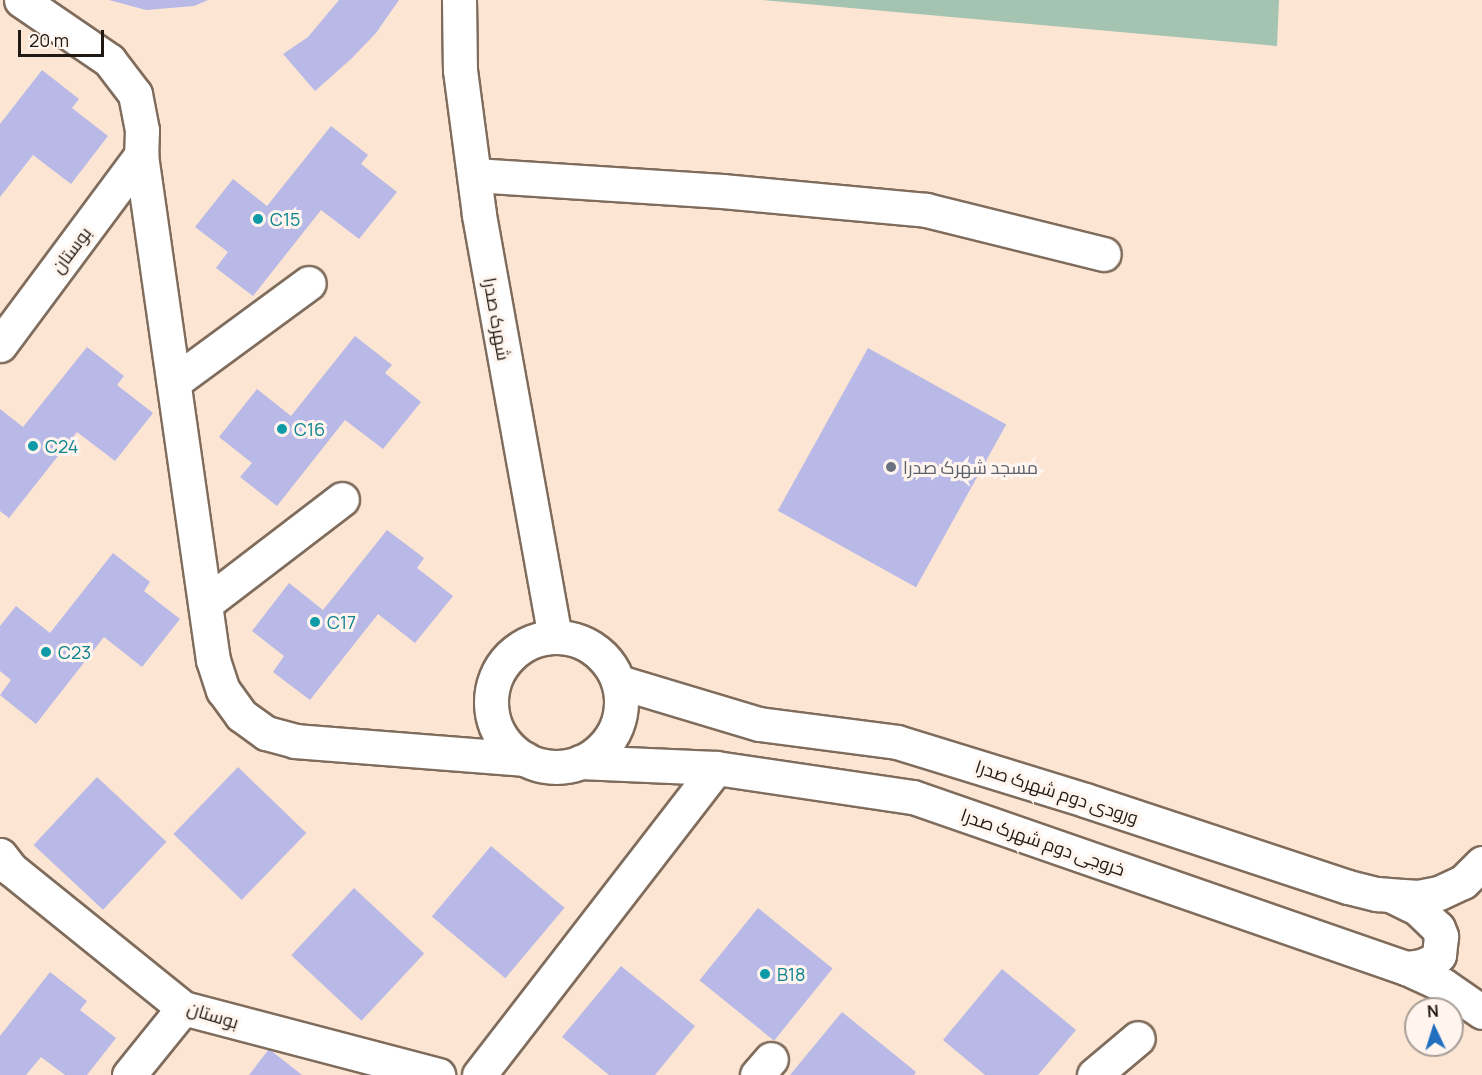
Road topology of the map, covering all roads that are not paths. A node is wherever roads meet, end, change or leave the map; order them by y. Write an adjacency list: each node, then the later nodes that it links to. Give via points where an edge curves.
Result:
1 (21, 0): 3 (street, via 108,60 135,94 142,130)
2 (459, 0): 4 (street, شهرک صدرا, via 460,70)
3 (141, 155): 7 (street, بوستان); 8 (street)
4 (474, 175): 5 (street, via 722,191 926,210); 11 (street, شهرک صدرا)
5 (1104, 254)
6 (309, 283): 8 (street)
7 (4, 329)
8 (174, 382): 10 (street)
9 (342, 499): 10 (street)
10 (206, 603): 13 (street, via 213,660 222,690 241,715 266,733 295,741)
11 (555, 636): 12 (street, via 592,647 608,662); 13 (street, via 536,639 519,648 495,677 492,714 498,733 509,748)
12 (619, 682): 14 (street, via 622,704 617,727 605,746); 18 (street, ورودی دوم شهرک صدرا, via 759,724 897,742 1348,887)
13 (525, 759): 14 (street, via 543,766)
14 (580, 762): 15 (street, خروجی دوم شهرک صدرا)
15 (716, 768): 19 (street, خروجی دوم شهرک صدرا, via 913,797); 25 (street)
16 (1482, 863): 18 (street, ورودی دوم شهرک صدرا, via 1463,882 1439,893)
17 (6, 874): 20 (street, بوستان)
18 (1392, 896): 19 (street, via 1423,913 1442,936 1439,955 1433,961)
19 (1406, 968): 21 (street, خروجی دوم شهرک صدرا, via 1457,993)
20 (183, 1008): 23 (street, بوستان); 24 (street)
21 (1482, 1012)
22 (1138, 1038): 26 (street)
23 (421, 1073)
24 (129, 1075)
25 (479, 1075)
26 (1094, 1075)

